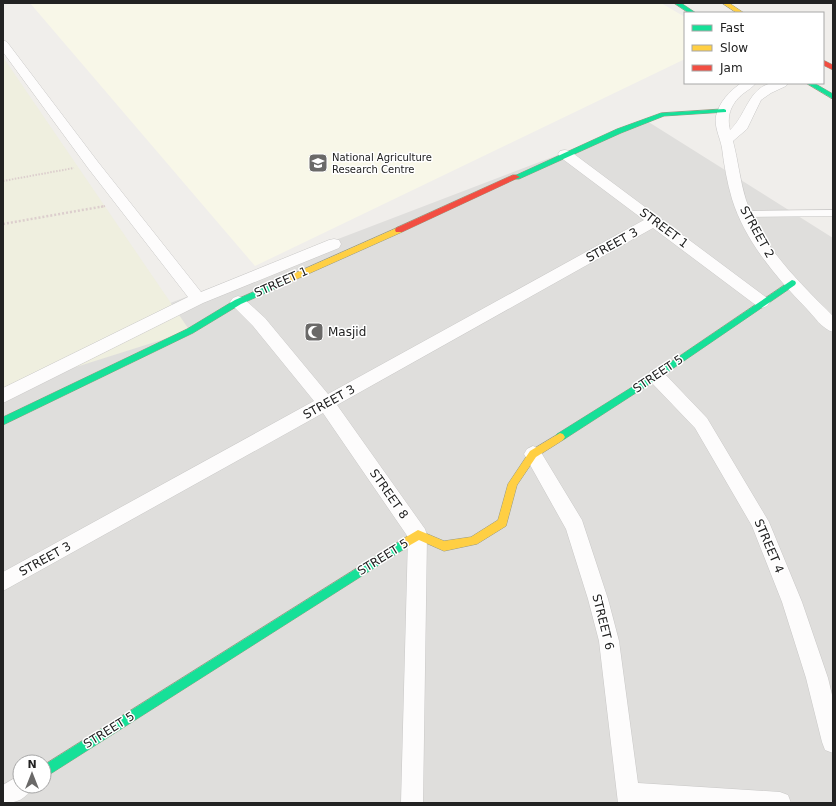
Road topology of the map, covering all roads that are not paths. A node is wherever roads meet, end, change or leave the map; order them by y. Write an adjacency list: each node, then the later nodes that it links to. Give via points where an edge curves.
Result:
1 (677, 3): 3 (street)
2 (725, 3): 4 (street)
3 (691, 12)
4 (739, 12)
5 (3, 44): 20 (street, via 93,165)
6 (824, 63): 7 (street)
7 (833, 68)
8 (749, 84): 12 (street, via 733,95)
9 (780, 84): 13 (street, via 756,98 742,126)
10 (811, 84): 11 (street)
11 (833, 98)
12 (724, 111): 13 (street, via 722,123); 14 (street, STREET 1, via 663,114)
13 (727, 139): 16 (street, STREET 2, via 733,179)
14 (565, 154): 17 (street, STREET 1); 21 (street, STREET 1)
15 (833, 213): 16 (lane)
16 (744, 214): 19 (street, STREET 2, via 767,254)
17 (654, 221): 22 (street, STREET 1); 26 (street, STREET 3)
18 (334, 244): 20 (street)
19 (792, 283): 22 (street, STREET 5); 23 (street, STREET 2)
20 (198, 299): 25 (street)
21 (238, 302): 26 (street, STREET 8, via 259,322); 27 (street, STREET 1, via 190,331)
22 (762, 302): 24 (street, STREET 5)
23 (833, 326)
24 (656, 376): 28 (street, STREET 5); 31 (street, STREET 4, via 701,423 760,522 792,602 817,678)
25 (3, 396)
26 (326, 404): 29 (street, STREET 8); 30 (street, STREET 3)
27 (3, 421)
28 (533, 454): 29 (street, STREET 5, via 513,484 502,523 473,541 444,546); 35 (street, STREET 6, via 575,526 598,599 609,641)
29 (418, 535): 32 (street, STREET 5); 36 (street)
30 (3, 582)
31 (833, 742)
32 (52, 767)
33 (12, 792): 34 (street)
34 (3, 798)
35 (629, 799): 37 (street)
36 (412, 803)
37 (780, 803)

